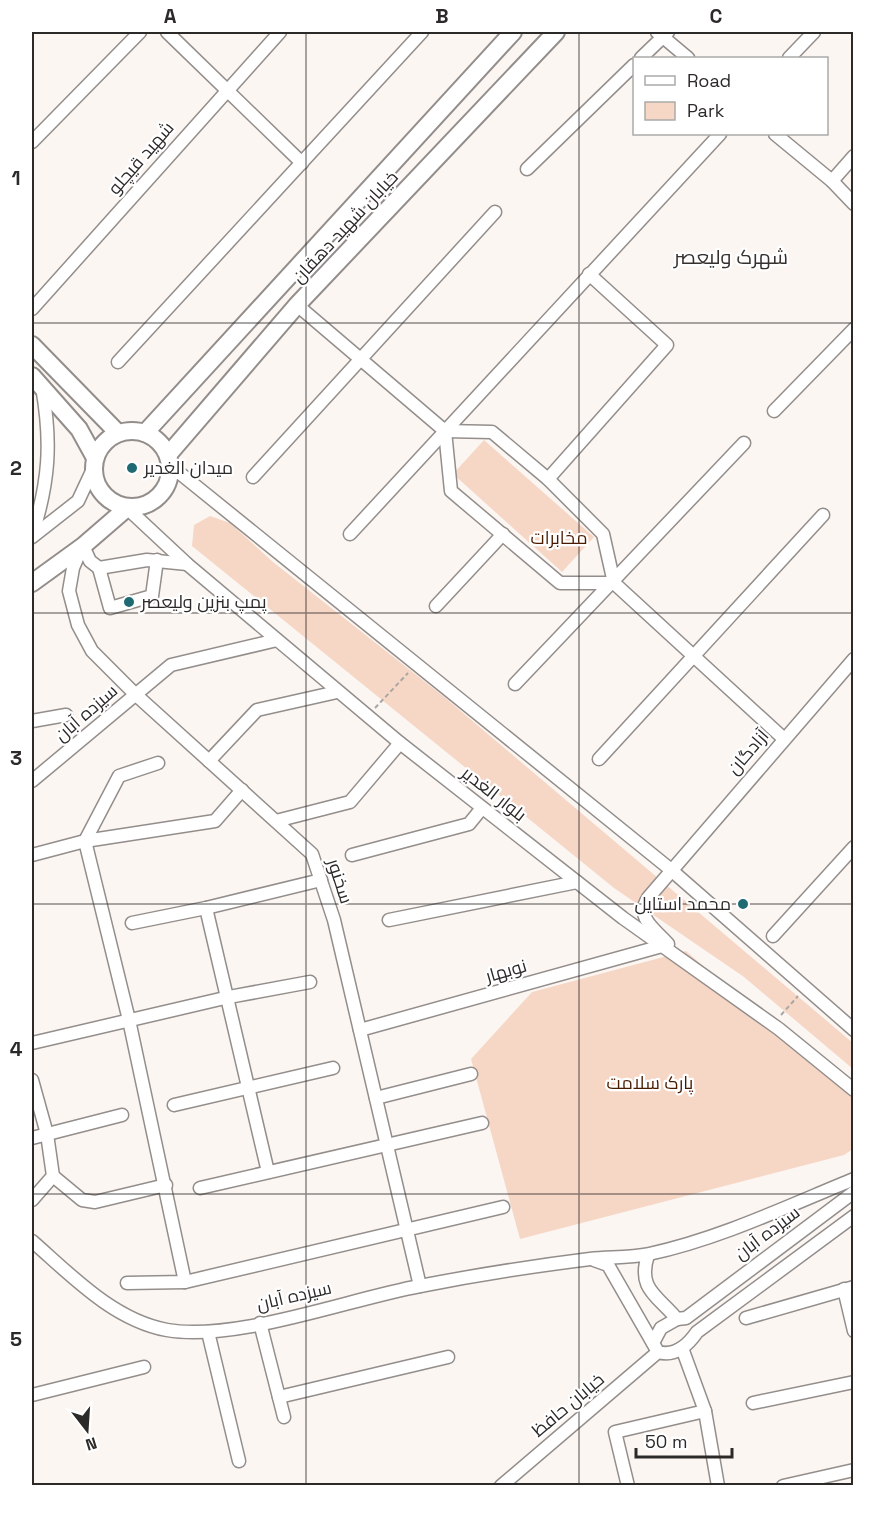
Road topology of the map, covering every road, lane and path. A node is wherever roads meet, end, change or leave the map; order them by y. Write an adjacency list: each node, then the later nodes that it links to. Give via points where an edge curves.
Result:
1 (140, 32): 16 (street)
2 (167, 32): 13 (street)
3 (280, 32): 13 (street, شهید قیچلو)
4 (422, 32): 18 (street)
5 (513, 32): 34 (main road, خیابان شهید دهقان)
6 (556, 32): 24 (main road, خیابان شهید دهقان)
7 (814, 32): 11 (street)
8 (663, 33): 9 (street); 10 (street)
9 (642, 57)
10 (687, 57)
11 (790, 57)
12 (633, 66): 19 (street)
13 (225, 90): 18 (street); 25 (street, شهید قیچلو)
14 (719, 135): 23 (street)
15 (776, 135): 20 (street)
16 (32, 142)
17 (854, 156): 20 (street)
18 (302, 163): 29 (street)
19 (527, 168)
20 (832, 181): 21 (street)
21 (854, 204)
22 (495, 212): 28 (street)
23 (589, 274): 32 (street); 39 (street, via 667,345)
24 (297, 305): 28 (street); 36 (main road, خیابان شهید دهقان)
25 (32, 309)
26 (854, 329): 31 (street)
27 (32, 345): 33 (main road)
28 (360, 359): 32 (street); 38 (street)
29 (118, 362)
30 (37, 381): 37 (main road, via 79,429); 44 (street, via 49,424 49,462)
31 (774, 411)
32 (445, 431): 39 (street, via 492,432); 42 (street); 43 (street, via 451,491)
33 (118, 433): 34 (main road); 37 (main road, via 108,439)
34 (145, 433): 36 (main road, via 163,445)
35 (744, 443): 50 (street)
36 (169, 460): 40 (main road, via 166,488 159,497 149,504); 55 (street)
37 (94, 464): 40 (main road, via 102,494); 44 (street, via 78,501)
38 (253, 477)
39 (548, 479): 50 (street, via 603,534)
40 (127, 508): 45 (main road); 47 (street, بلوار الغدیر)
41 (823, 515): 53 (street)
42 (350, 534)
43 (503, 534): 50 (street, via 560,583); 51 (street)
44 (32, 536)
45 (83, 546): 48 (street, via 90,561); 49 (main road); 58 (street, سخنور, via 73,568 69,591 78,625 92,651)
46 (157, 560): 47 (street); 48 (street); 48 (street, via 152,596 110,608)
47 (187, 564): 52 (street, بلوار الغدیر)
48 (99, 568)
49 (32, 583)
50 (614, 583): 53 (street); 56 (street)
51 (436, 606)
52 (277, 640): 57 (street, بلوار الغدیر); 58 (street, سیزده آبان, via 171,665)
53 (691, 656): 62 (street); 64 (street)
54 (854, 659): 62 (street, آزادگان)
55 (417, 664): 60 (path); 75 (street)
56 (515, 684)
57 (337, 692): 60 (street, بلوار الغدیر); 65 (street, via 257,710)
58 (135, 694): 65 (street, سخنور); 67 (street, سیزده آبان)
59 (66, 715): 61 (street)
60 (368, 716): 63 (street, بلوار الغدیر)
61 (32, 722)
62 (783, 738): 75 (street, آزادگان)
63 (400, 743): 69 (street, بلوار الغدیر); 70 (street, via 350,802)
64 (599, 759)
65 (210, 761): 68 (street, سخنور)
66 (158, 763): 71 (street, via 119,776)
67 (32, 781)
68 (242, 790): 70 (street, سخنور); 71 (street, via 215,821)
69 (483, 808): 74 (street, via 469,824); 77 (street, بلوار الغدیر)
70 (276, 821): 76 (street, سخنور, via 312,854)
71 (85, 841): 73 (street); 87 (street)
72 (854, 847): 81 (street)
73 (32, 855)
74 (352, 855)
75 (670, 868): 83 (street, آزادگان, via 644,903 642,912); 85 (street)
76 (321, 880): 78 (street); 89 (street, سخنور)
77 (577, 882): 79 (street); 82 (street, بلوار الغدیر)
78 (206, 908): 80 (street); 86 (street)
79 (389, 921)
80 (132, 923)
81 (773, 936)
82 (662, 946): 83 (street, بلوار الغدیر); 89 (street, نوبهار)
83 (680, 958): 88 (street, بلوار الغدیر)
84 (310, 982): 86 (street)
85 (806, 988): 88 (path); 90 (street)
86 (229, 997): 87 (street); 95 (street)
87 (129, 1020): 91 (street); 107 (street)
88 (772, 1024): 96 (street, بلوار الغدیر)
89 (360, 1030): 97 (street, سخنور)
90 (854, 1030)
91 (32, 1043)
92 (333, 1068): 95 (street)
93 (471, 1074): 97 (street)
94 (32, 1080): 101 (street)
95 (249, 1089): 98 (street); 104 (street)
96 (854, 1090)
97 (376, 1098): 103 (street, سخنور)
98 (174, 1105)
99 (122, 1114): 101 (street)
100 (482, 1123): 103 (street)
101 (47, 1134): 102 (street); 105 (street)
102 (32, 1138)
103 (387, 1145): 104 (street); 113 (street, سخنور)
104 (268, 1172): 108 (street)
105 (53, 1176): 107 (street, via 82,1200 95,1202); 110 (street)
106 (854, 1179): 115 (street, سیزده آبان, via 718,1233)
107 (166, 1185): 117 (street)
108 (200, 1188)
109 (854, 1192): 121 (street, سیزده آبان)
110 (32, 1200)
111 (503, 1207): 113 (street)
112 (854, 1216): 126 (street)
113 (405, 1231): 117 (street); 119 (street, سخنور)
114 (32, 1241): 125 (street, سیزده آبان, via 129,1318 167,1330)
115 (648, 1255): 116 (street, سیزده آبان); 121 (street, via 644,1279 648,1290)
116 (590, 1259): 119 (street, سیزده آبان); 127 (street, via 608,1265)
117 (185, 1282): 118 (street)
118 (127, 1283)
119 (420, 1286): 123 (street, سیزده آبان)
120 (849, 1288): 122 (street); 124 (street)
121 (682, 1318): 126 (street, via 695,1323); 127 (street, سیزده آبان, via 661,1328)
122 (746, 1318)
123 (260, 1323): 125 (street, سیزده آبان); 133 (street)
124 (854, 1331)
125 (208, 1332): 137 (street)
126 (697, 1332): 128 (street)
127 (656, 1347): 128 (street, via 669,1354); 139 (street, خیابان حافظ)
128 (682, 1348): 135 (street)
129 (448, 1357): 133 (street)
130 (144, 1367): 132 (street)
131 (854, 1382): 134 (street)
132 (32, 1395)
133 (279, 1398): 136 (street)
134 (753, 1403)
135 (705, 1410): 140 (street, via 615,1432); 141 (street)
136 (284, 1417)
137 (239, 1461)
138 (854, 1470): 142 (street)
139 (501, 1485)
140 (628, 1485)
141 (718, 1485)
142 (783, 1485)

